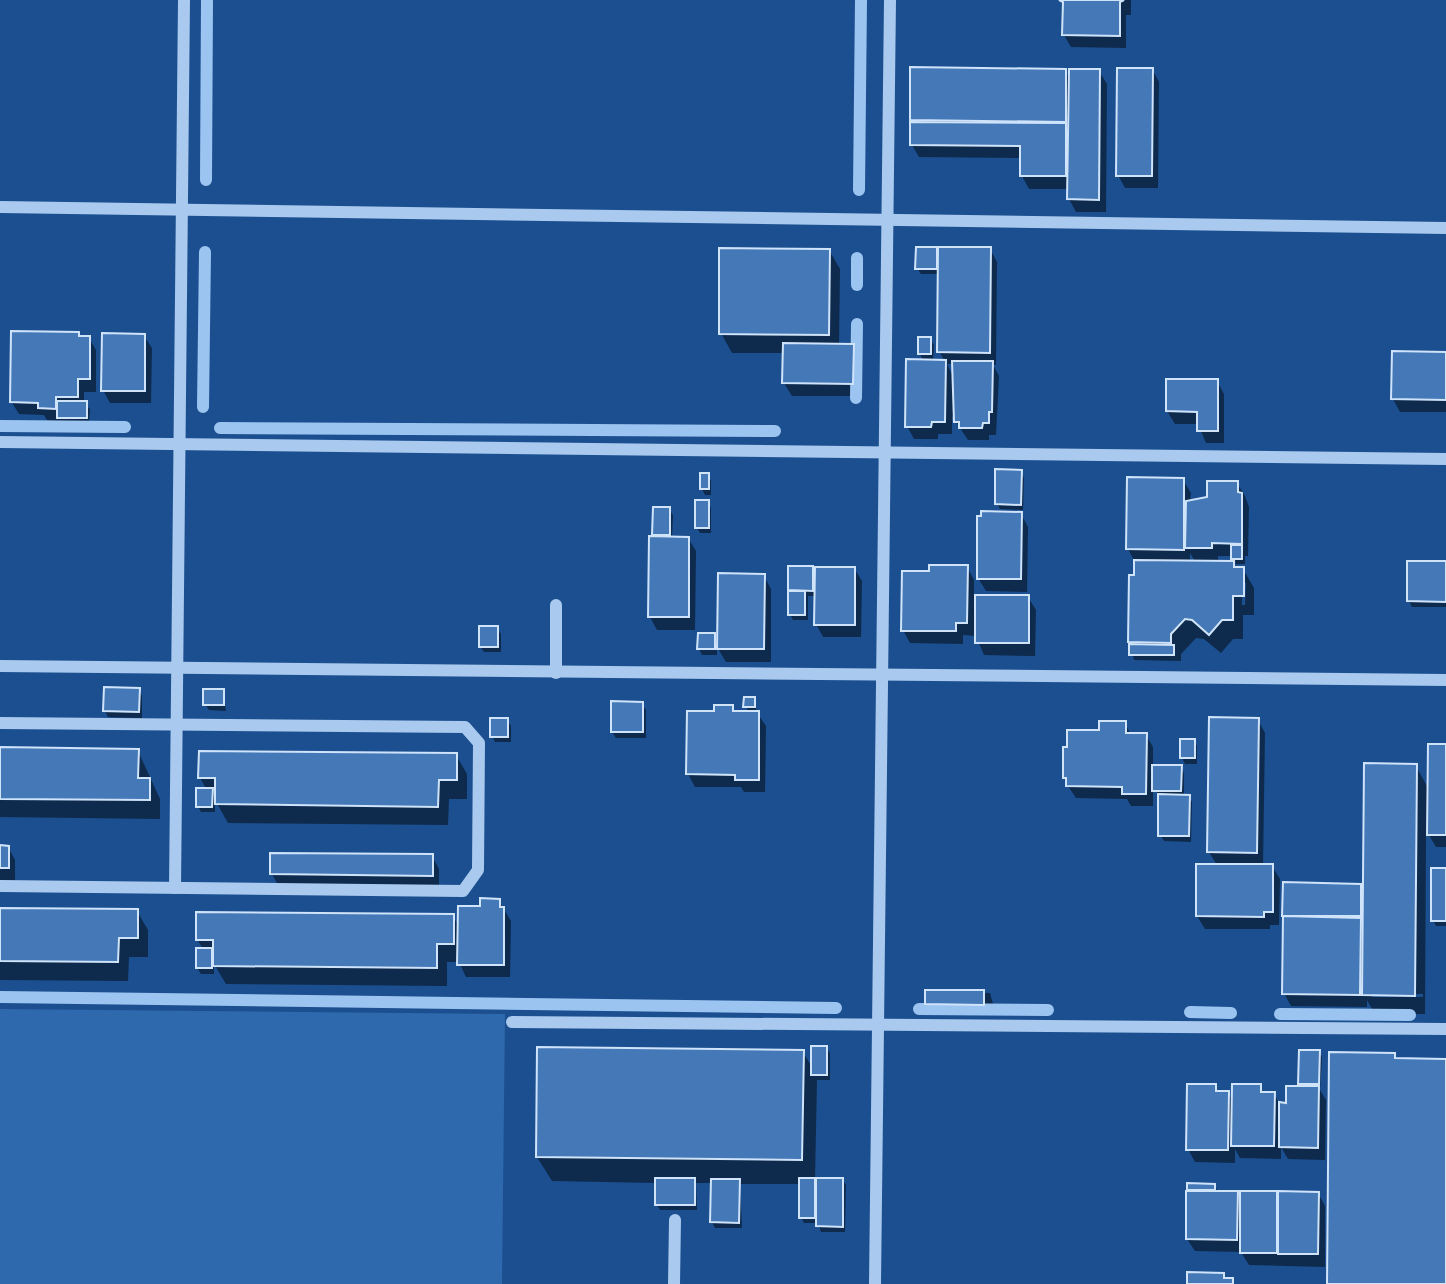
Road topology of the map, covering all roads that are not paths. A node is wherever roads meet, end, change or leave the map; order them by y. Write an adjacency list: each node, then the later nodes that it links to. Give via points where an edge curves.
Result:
1 (184, 0): 4 (street)
2 (890, 0): 5 (street)
3 (0, 207): 4 (street)
4 (181, 210): 5 (street); 8 (street)
5 (887, 220): 6 (street); 9 (street)
6 (1446, 228)
7 (0, 442): 8 (street)
8 (179, 445): 9 (street); 13 (street)
9 (884, 455): 10 (street); 15 (street)
10 (1446, 459)
11 (556, 605): 14 (street)
12 (0, 666): 13 (street)
13 (177, 668): 14 (street); 18 (street)
14 (556, 673): 15 (street)
15 (882, 677): 16 (street); 22 (street)
16 (1446, 680)
17 (0, 723): 18 (street)
18 (177, 724): 20 (street); 20 (street, via 465,727 479,743 478,870 463,891)
19 (0, 886): 20 (street)
20 (175, 888)
21 (512, 1022): 22 (street)
22 (879, 1026): 23 (street); 26 (street)
23 (1446, 1029)
24 (675, 1220): 25 (street)
25 (674, 1284)
26 (876, 1284)

